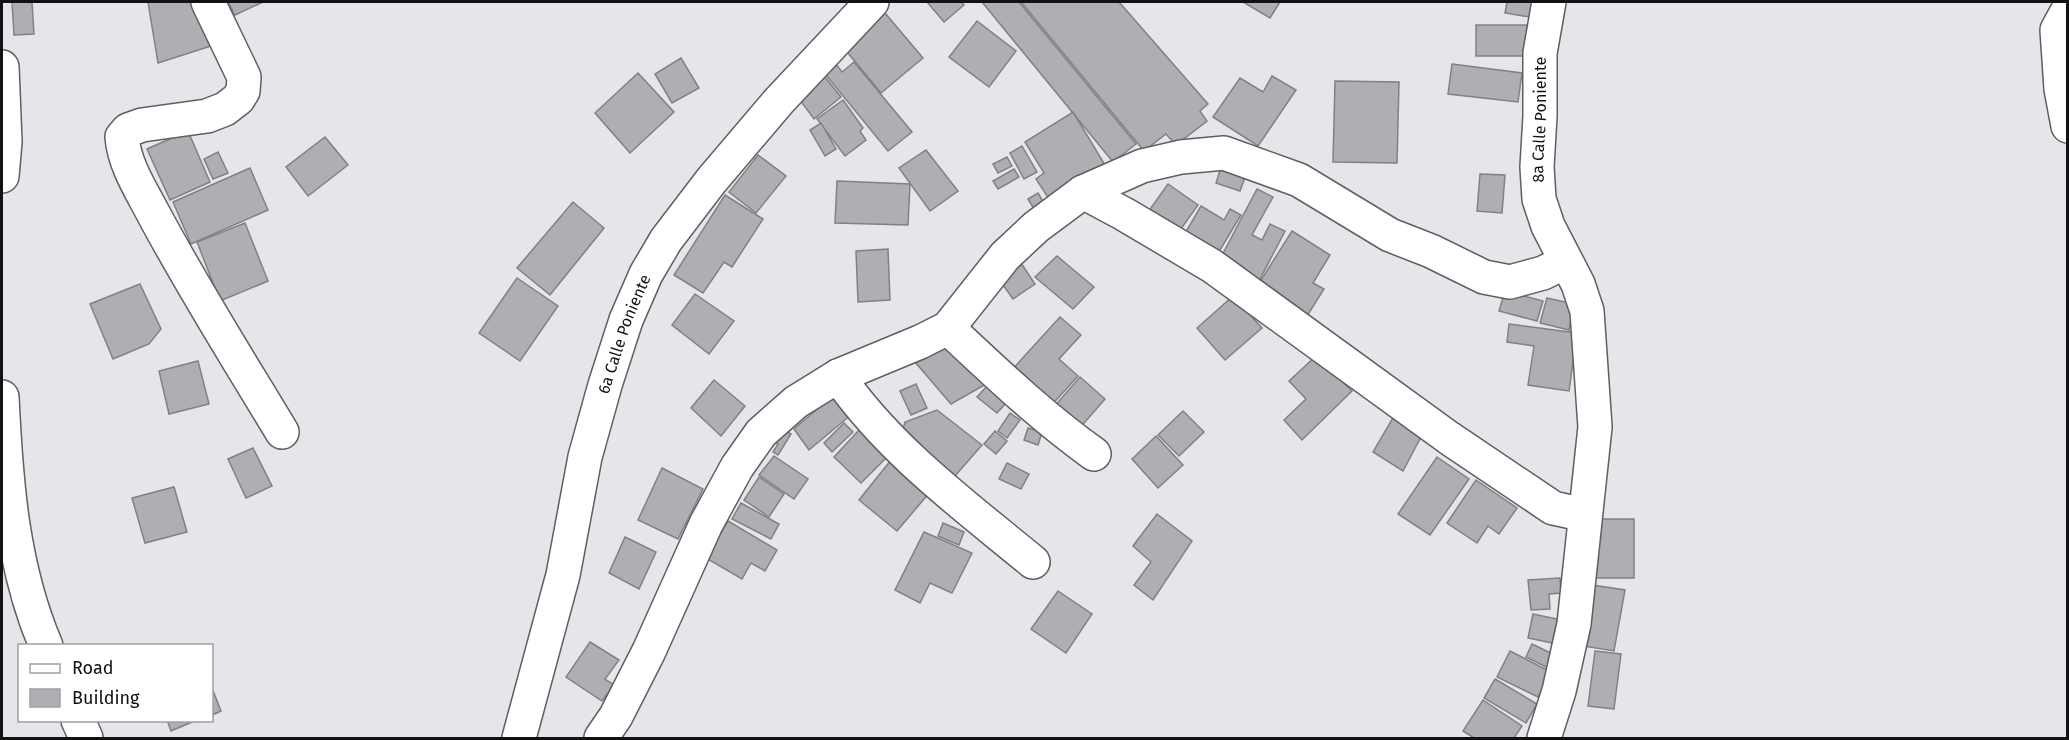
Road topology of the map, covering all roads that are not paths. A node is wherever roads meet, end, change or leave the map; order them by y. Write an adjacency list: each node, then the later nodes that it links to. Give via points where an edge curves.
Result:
1 (208, 2): 13 (street, via 244,77 243,91 225,109 207,116 128,130 122,137 123,147 171,247)
2 (872, 2): 20 (street, 6a Calle Poniente, via 778,102 711,181 666,240 646,274 626,320 585,457 563,575)
3 (1549, 2): 9 (street, 8a Calle Poniente, via 1539,53 1537,167 1539,199)
4 (2067, 10): 6 (street, via 2056,30)
5 (2, 67): 7 (street)
6 (2067, 126)
7 (2, 176)
8 (1083, 192): 9 (street, via 1142,166 1224,153 1299,180 1389,235 1484,277 1510,282); 10 (street, via 1005,256); 15 (street, via 1212,266 1449,438 1553,508)
9 (1565, 262): 15 (street, 8a Calle Poniente, via 1587,311 1592,371 1595,427)
10 (948, 328): 11 (street); 14 (street, via 1046,418)
11 (838, 376): 16 (street, via 879,427 940,485); 21 (street, via 796,402 761,433 737,467 706,524 649,651)
12 (2, 397): 17 (street, via 18,562)
13 (282, 432)
14 (1094, 454)
15 (1585, 516): 22 (street, 8a Calle Poniente, via 1574,624)
16 (1033, 562)
17 (46, 644)
18 (79, 722): 19 (street)
19 (86, 738)
20 (519, 738)
21 (601, 738)
22 (1544, 738)

